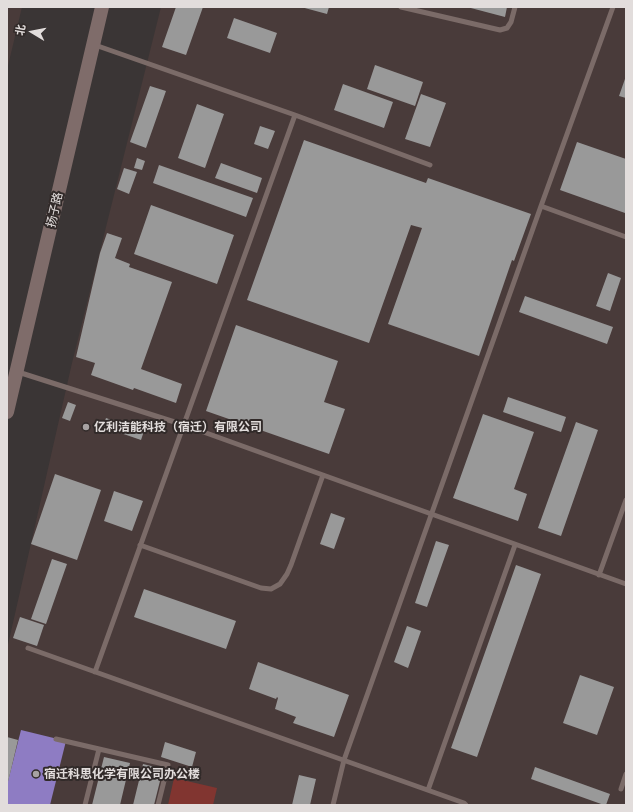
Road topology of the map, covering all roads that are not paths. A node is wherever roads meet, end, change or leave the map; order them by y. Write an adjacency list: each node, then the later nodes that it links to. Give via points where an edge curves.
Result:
1 (102, 7): 5 (street, 扬子路)
2 (401, 7): 3 (lane, via 500,30 507,28 511,22)
3 (515, 7)
4 (613, 7): 8 (lane)
5 (94, 44): 6 (lane); 10 (street, 扬子路)
6 (295, 115): 7 (lane); 12 (lane)
7 (430, 165)
8 (541, 206): 9 (lane); 15 (lane)
9 (626, 237)
10 (17, 371): 11 (street, 扬子路); 12 (lane)
11 (7, 412)
12 (184, 425): 13 (lane); 16 (lane)
13 (323, 475): 15 (lane); 16 (lane, via 287,574 280,584 270,589)
14 (626, 500): 18 (lane)
15 (432, 514): 17 (lane); 24 (lane)
16 (140, 545): 21 (lane)
17 (515, 545): 18 (lane); 27 (lane)
18 (599, 574): 19 (lane)
19 (626, 584)
20 (28, 648): 21 (lane)
21 (94, 672): 24 (lane)
22 (56, 739): 23 (lane)
23 (99, 749): 29 (lane); 30 (lane, via 168,765)
24 (344, 760): 27 (lane); 31 (lane)
25 (626, 774): 26 (lane)
26 (620, 789)
27 (428, 790): 28 (lane)
28 (466, 804)
29 (86, 805)
30 (158, 805)
31 (333, 805)

